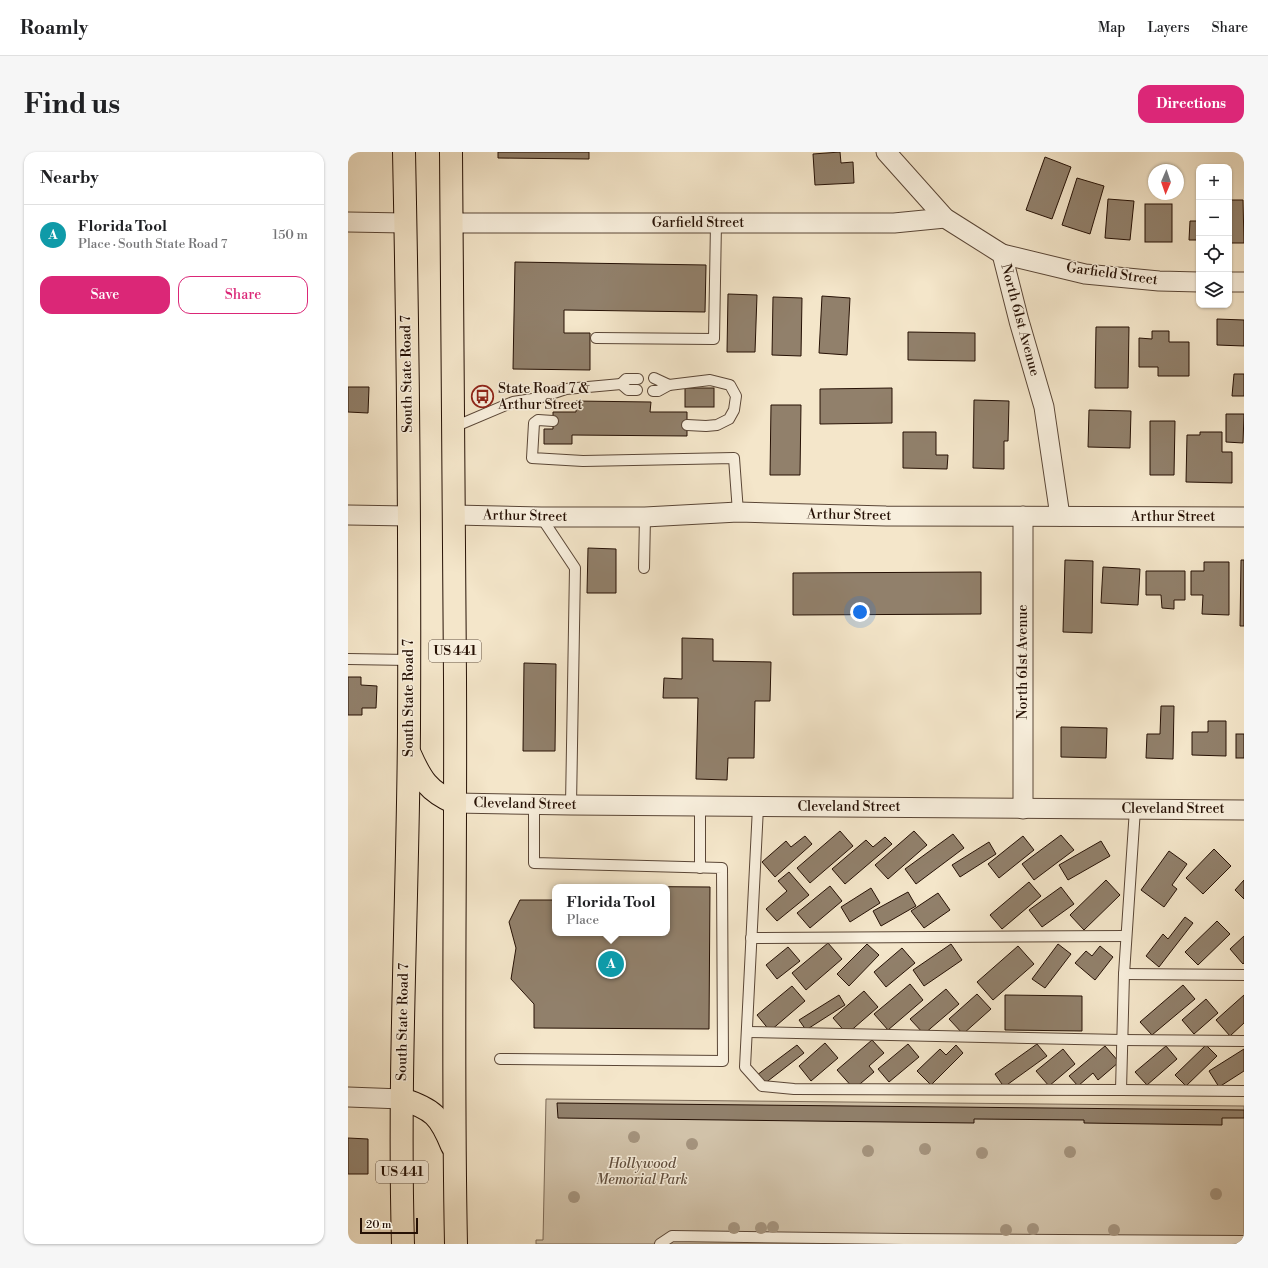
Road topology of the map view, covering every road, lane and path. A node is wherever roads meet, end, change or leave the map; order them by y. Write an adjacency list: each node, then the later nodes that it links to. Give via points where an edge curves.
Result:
1 (404, 152): 6 (main road, South State Road 7 / US 441)
2 (451, 152): 7 (main road, US 441)
3 (886, 152): 4 (street, North 61st Avenue)
4 (945, 218): 8 (street, Garfield Street, via 894,223); 9 (street, North 61st Avenue)
5 (348, 222): 6 (street)
6 (405, 223): 26 (main road, South State Road 7 / US 441)
7 (451, 223): 8 (street, Garfield Street); 22 (main road, US 441)
8 (716, 223): 13 (lane, via 714,339)
9 (1002, 254): 10 (street, Garfield Street, via 1085,274); 28 (street, North 61st Avenue, via 1044,407)
10 (1196, 282)
11 (1232, 282): 12 (street)
12 (1244, 282)
13 (596, 338)
14 (654, 378): 17 (lane)
15 (638, 379): 16 (lane, via 626,379)
16 (621, 384): 18 (lane, via 628,390); 22 (lane, via 566,389 539,398 513,402)
17 (669, 385): 19 (lane); 21 (lane, via 710,380 730,385 736,396 734,410 729,419 717,425)
18 (637, 390)
19 (653, 391)
20 (553, 421): 23 (lane, via 538,420 534,423 532,458 583,461 734,458)
21 (687, 425)
22 (454, 427): 25 (main road, US 441)
23 (738, 512): 27 (street, Arthur Street); 30 (street, Arthur Street)
24 (348, 515): 26 (street)
25 (455, 515): 29 (street, Arthur Street); 36 (main road, US 441)
26 (408, 516): 34 (main road, South State Road 7 / US 441)
27 (1023, 516): 28 (street, Arthur Street); 41 (street, North 61st Avenue)
28 (1060, 516): 31 (street, Arthur Street)
29 (541, 517): 30 (street, Arthur Street); 38 (lane, via 575,568)
30 (645, 517): 32 (lane)
31 (1244, 517)
32 (644, 568)
33 (348, 659): 34 (lane)
34 (409, 660): 35 (main road, South State Road 7 / US 441)
35 (409, 751): 36 (main road, via 419,774 430,788); 56 (main road, South State Road 7 / US 441)
36 (455, 803): 37 (street, Cleveland Street); 57 (main road, US 441)
37 (534, 805): 38 (street, Cleveland Street); 44 (lane, via 534,864)
38 (571, 805): 39 (street, Cleveland Street)
39 (700, 806): 40 (street, Cleveland Street); 44 (lane)
40 (758, 807): 41 (street, Cleveland Street); 46 (lane)
41 (1023, 809): 42 (street, Cleveland Street)
42 (1135, 809): 43 (street, Cleveland Street); 45 (lane)
43 (1244, 810)
44 (700, 868): 52 (lane, via 722,868 722,1061)
45 (1126, 936): 46 (lane); 47 (lane)
46 (751, 938): 49 (lane)
47 (1124, 974): 48 (lane); 50 (lane)
48 (1244, 975)
49 (747, 1032): 50 (lane); 53 (lane, via 745,1067 762,1086 794,1089)
50 (1122, 1040): 51 (lane); 53 (lane)
51 (1244, 1041)
52 (500, 1059)
53 (1121, 1090): 54 (lane)
54 (1244, 1091)
55 (348, 1098): 56 (street)
56 (402, 1099): 57 (main road, via 418,1104 433,1113 444,1126); 60 (main road, South State Road 7 / US 441)
57 (454, 1151): 61 (main road, US 441)
58 (1244, 1241): 59 (lane)
59 (904, 1242): 62 (lane, via 672,1236)
60 (403, 1244)
61 (456, 1244)
62 (660, 1244)

